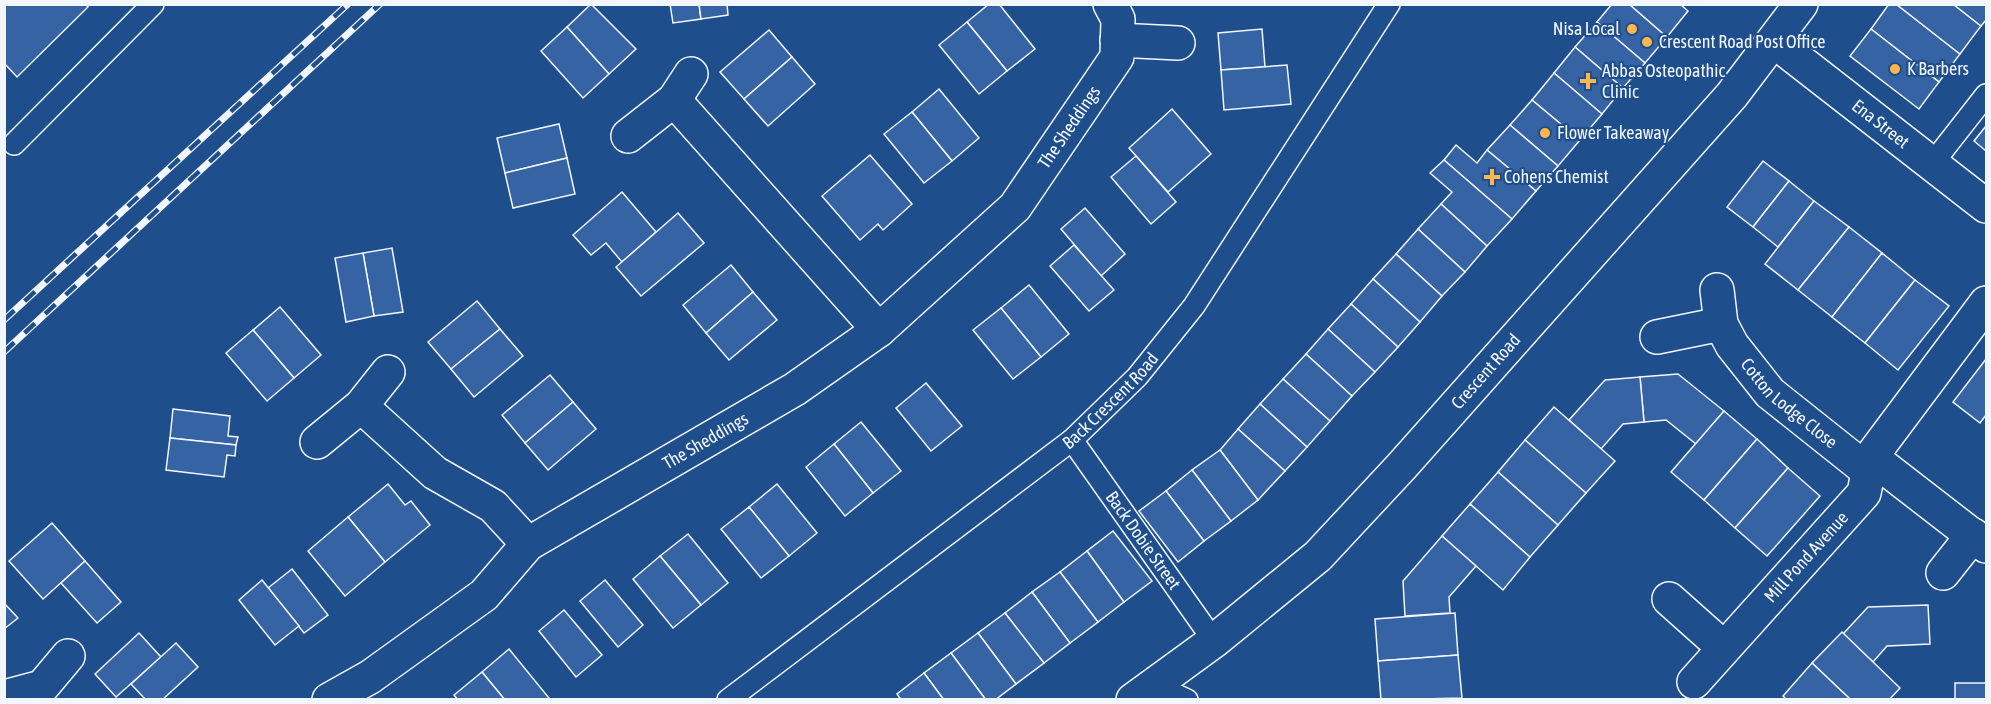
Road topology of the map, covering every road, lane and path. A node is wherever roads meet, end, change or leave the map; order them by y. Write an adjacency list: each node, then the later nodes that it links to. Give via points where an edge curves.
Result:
1 (153, 4): 10 (lane)
2 (1110, 4): 5 (street, The Sheddings, via 1118,19)
3 (1389, 4): 20 (lane, Back Crescent Road, via 1194,306 1137,377)
4 (1801, 4): 6 (street, Crescent Road)
5 (1118, 40): 7 (street); 16 (street, The Sheddings, via 1117,57 1015,207)
6 (1774, 41): 11 (street, Ena Street); 27 (street, Crescent Road, via 1732,94 1318,556)
7 (1178, 43)
8 (1986, 95): 11 (lane)
9 (628, 135): 16 (street, via 683,87)
10 (14, 144)
11 (1932, 164): 12 (street, Ena Street)
12 (1986, 206)
13 (1717, 290): 15 (street, Cotton Lodge Close)
14 (1986, 303): 22 (street, Mill Pond Avenue)
15 (1721, 324): 17 (street); 22 (street, Cotton Lodge Close, via 1732,345 1770,393)
16 (879, 330): 24 (street, The Sheddings, via 795,388)
17 (1657, 337)
18 (388, 372): 19 (street)
19 (361, 406): 21 (street); 24 (street, via 435,473 493,506)
20 (1072, 440): 27 (lane, Back Dobie Street); 35 (lane, Back Crescent Road)
21 (317, 442)
22 (1869, 464): 23 (street); 28 (street, Mill Pond Avenue, via 1864,493)
23 (1980, 541): 25 (street)
24 (528, 544): 34 (street, The Sheddings, via 484,595 370,677)
25 (1943, 573)
26 (1669, 599): 28 (street)
27 (1214, 641): 32 (street, Crescent Road)
28 (1724, 648): 30 (street, Mill Pond Avenue)
29 (68, 656): 31 (street)
30 (1694, 682)
31 (44, 693): 33 (street)
32 (1146, 694): 36 (lane)
33 (4, 697)
34 (329, 699)
35 (728, 699)
36 (1187, 699)

